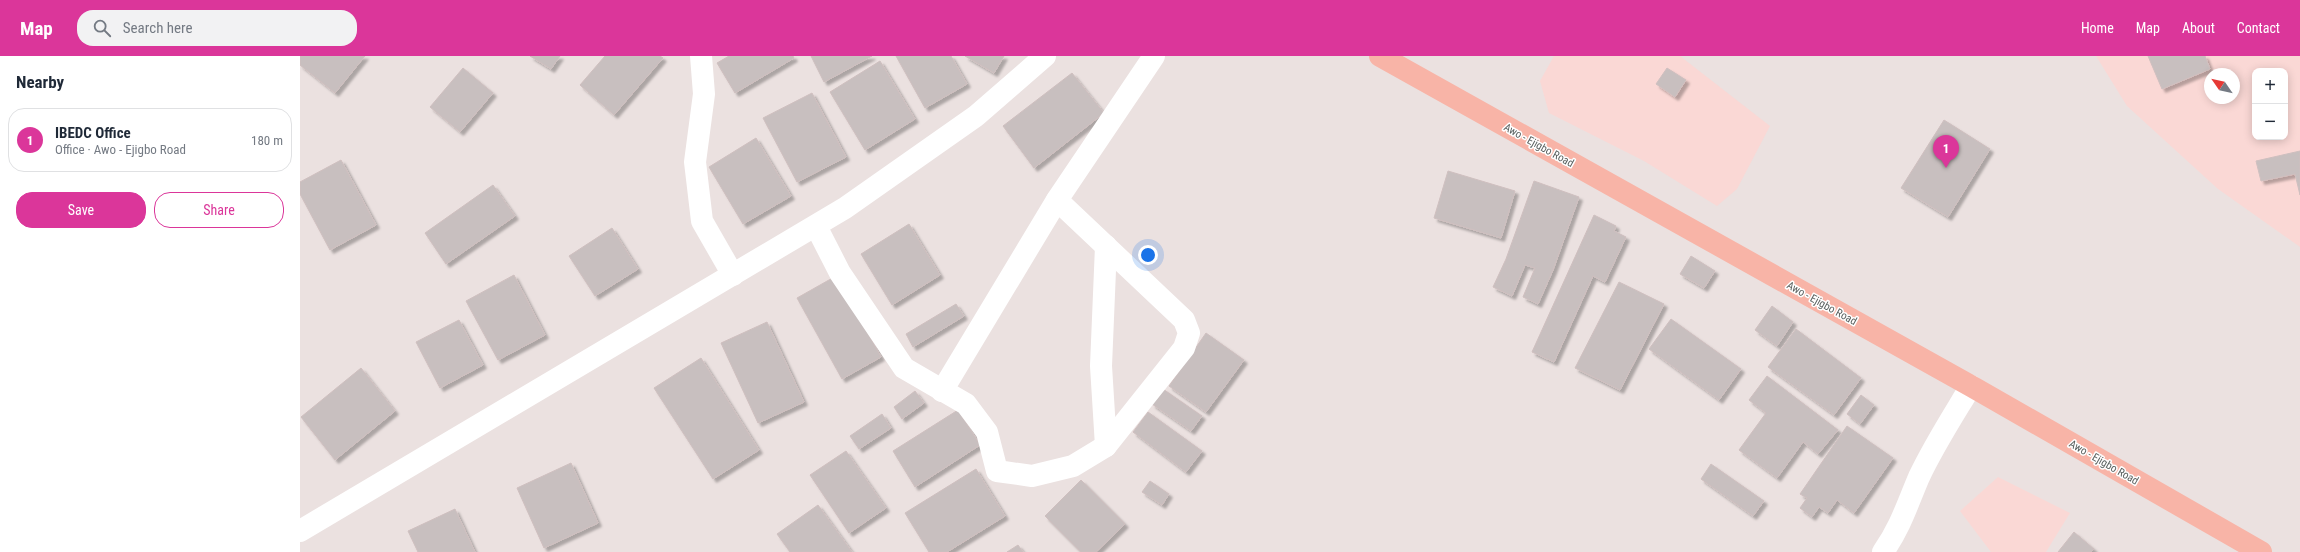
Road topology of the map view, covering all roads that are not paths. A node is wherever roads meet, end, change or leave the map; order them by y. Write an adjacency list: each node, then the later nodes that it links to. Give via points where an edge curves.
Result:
1 (701, 56): 8 (street, via 704,94 694,162 702,221)
2 (1045, 56): 6 (street, via 976,116)
3 (1154, 56): 5 (street)
4 (1380, 56): 9 (main road, Awo - Ejigbo Road)
5 (1057, 200): 7 (street); 10 (street)
6 (816, 226): 8 (street); 10 (street, via 840,273 904,368)
7 (1106, 246): 11 (street, via 1101,366); 11 (street, via 1184,320 1189,333 1184,348)
8 (733, 275): 12 (street)
9 (1971, 386): 13 (street, via 1942,433 1923,471); 15 (main road, Awo - Ejigbo Road)
10 (942, 391): 11 (street, via 966,404 987,432 997,471 1032,476 1073,466)
11 (1106, 446)
12 (300, 531)
13 (1899, 541): 14 (street)
14 (1883, 552)
15 (2261, 552)

